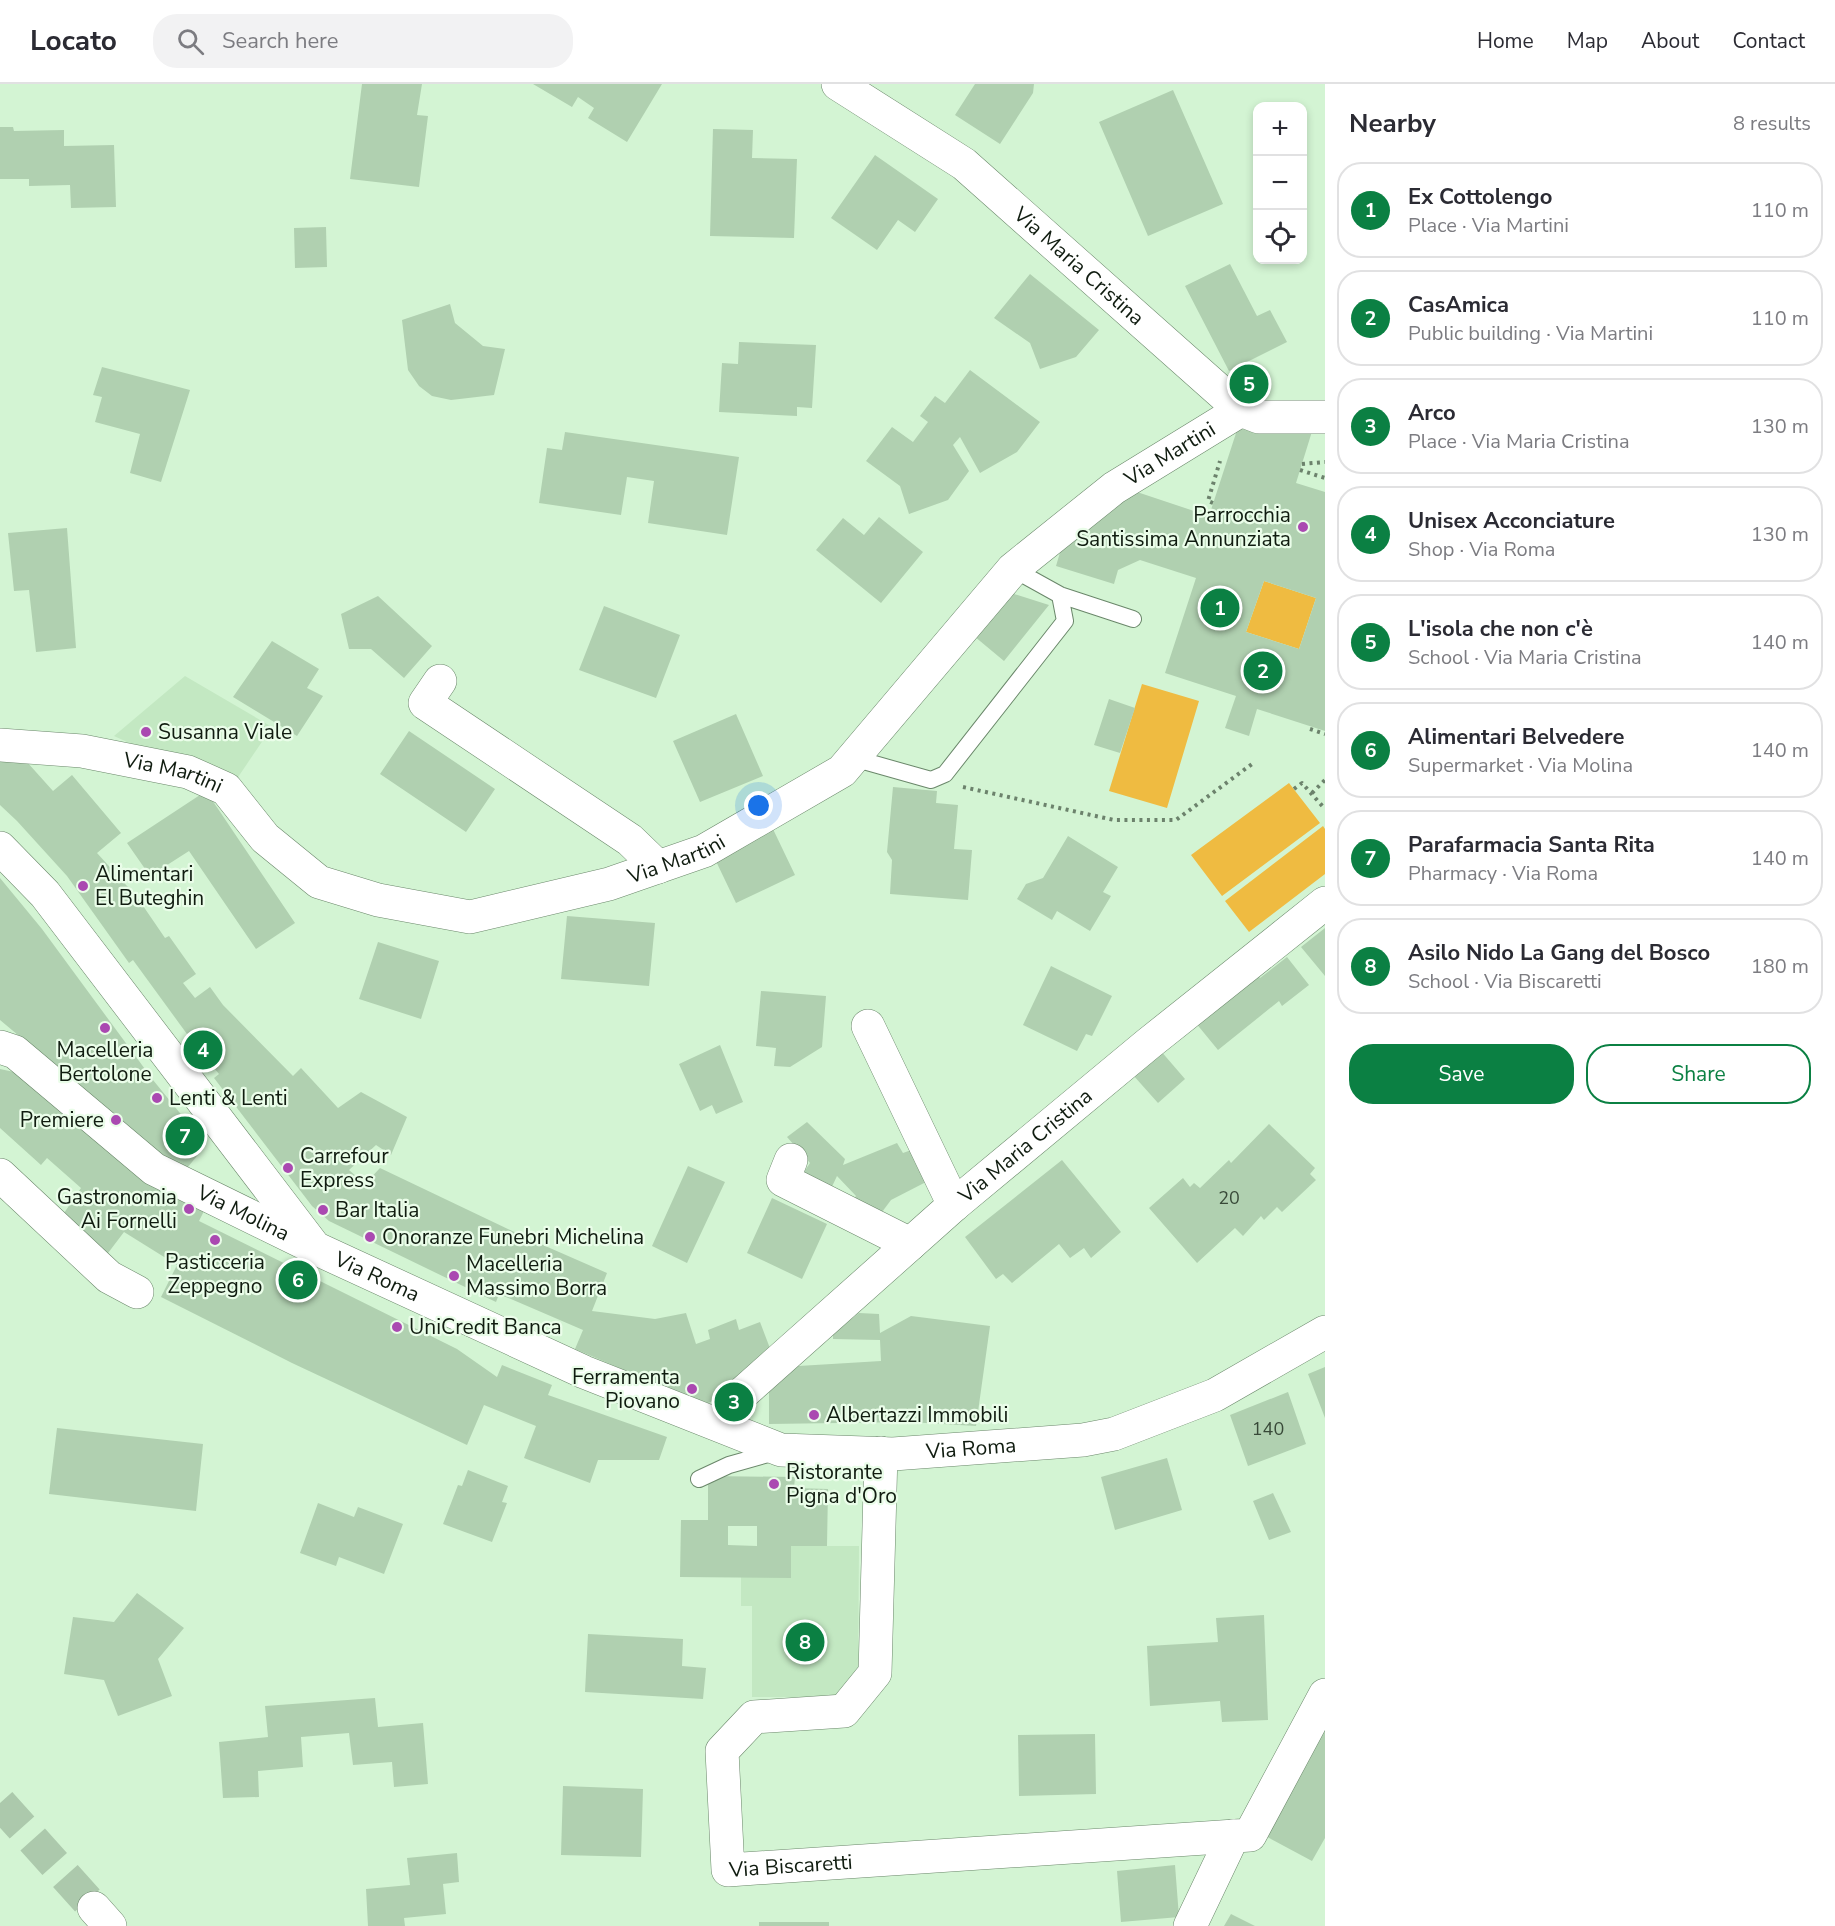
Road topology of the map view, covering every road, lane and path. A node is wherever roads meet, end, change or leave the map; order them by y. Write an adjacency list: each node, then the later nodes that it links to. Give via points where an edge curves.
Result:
1 (838, 84): 2 (street, Via Maria Cristina, via 964,164)
2 (1241, 410): 3 (street, Via Maria Cristina, via 1259,417); 10 (street, Via Martini, via 1114,488)
3 (1325, 417)
4 (1325, 462): 5 (path)
5 (1302, 464)
6 (1219, 466): 7 (path)
7 (1225, 468)
8 (1300, 470): 9 (path)
9 (1325, 478)
10 (1012, 569): 11 (lane); 17 (street, Via Martini)
11 (1060, 595): 12 (lane); 19 (lane, via 1065,621 945,774)
12 (1133, 619)
13 (440, 681): 25 (street, via 425,704 630,840)
14 (1310, 729): 15 (path)
15 (1325, 734)
16 (0, 745): 25 (street, Via Martini, via 82,751 188,772 226,789 265,838 319,882 378,900 470,916 609,884)
17 (853, 758): 19 (lane); 25 (street, Via Martini, via 842,771 704,851)
18 (1252, 764): 19 (path, via 1176,820 1114,820)
19 (931, 780)
20 (1325, 780): 22 (path)
21 (1294, 789): 22 (path, via 1302,783)
22 (1312, 793): 23 (path)
23 (1325, 808)
24 (0, 848): 33 (street, Via Roma, via 45,894)
25 (658, 867)
26 (1325, 903): 31 (street, Via Maria Cristina)
27 (868, 1026): 31 (street)
28 (0, 1047): 33 (street, Via Molina, via 15,1052 154,1169)
29 (791, 1160): 32 (street, via 783,1180)
30 (0, 1175): 34 (street, via 109,1277)
31 (954, 1205): 32 (street, Via Maria Cristina)
32 (910, 1244): 36 (street, Via Maria Cristina)
33 (315, 1248): 36 (street, Via Roma, via 574,1368)
34 (137, 1292)
35 (1325, 1332): 38 (street, Via Roma, via 1215,1395 1114,1434 1083,1440)
36 (730, 1410): 37 (street, Via Roma)
37 (781, 1450): 38 (street, Via Roma); 39 (lane, via 729,1465)
38 (881, 1453): 41 (street, Via Biscaretti, via 875,1673 844,1711 754,1717 722,1751 728,1870)
39 (699, 1479)
40 (1325, 1695): 41 (street, Via Biscaretti, via 1250,1835)
41 (1233, 1836): 42 (street)
42 (1190, 1926)

